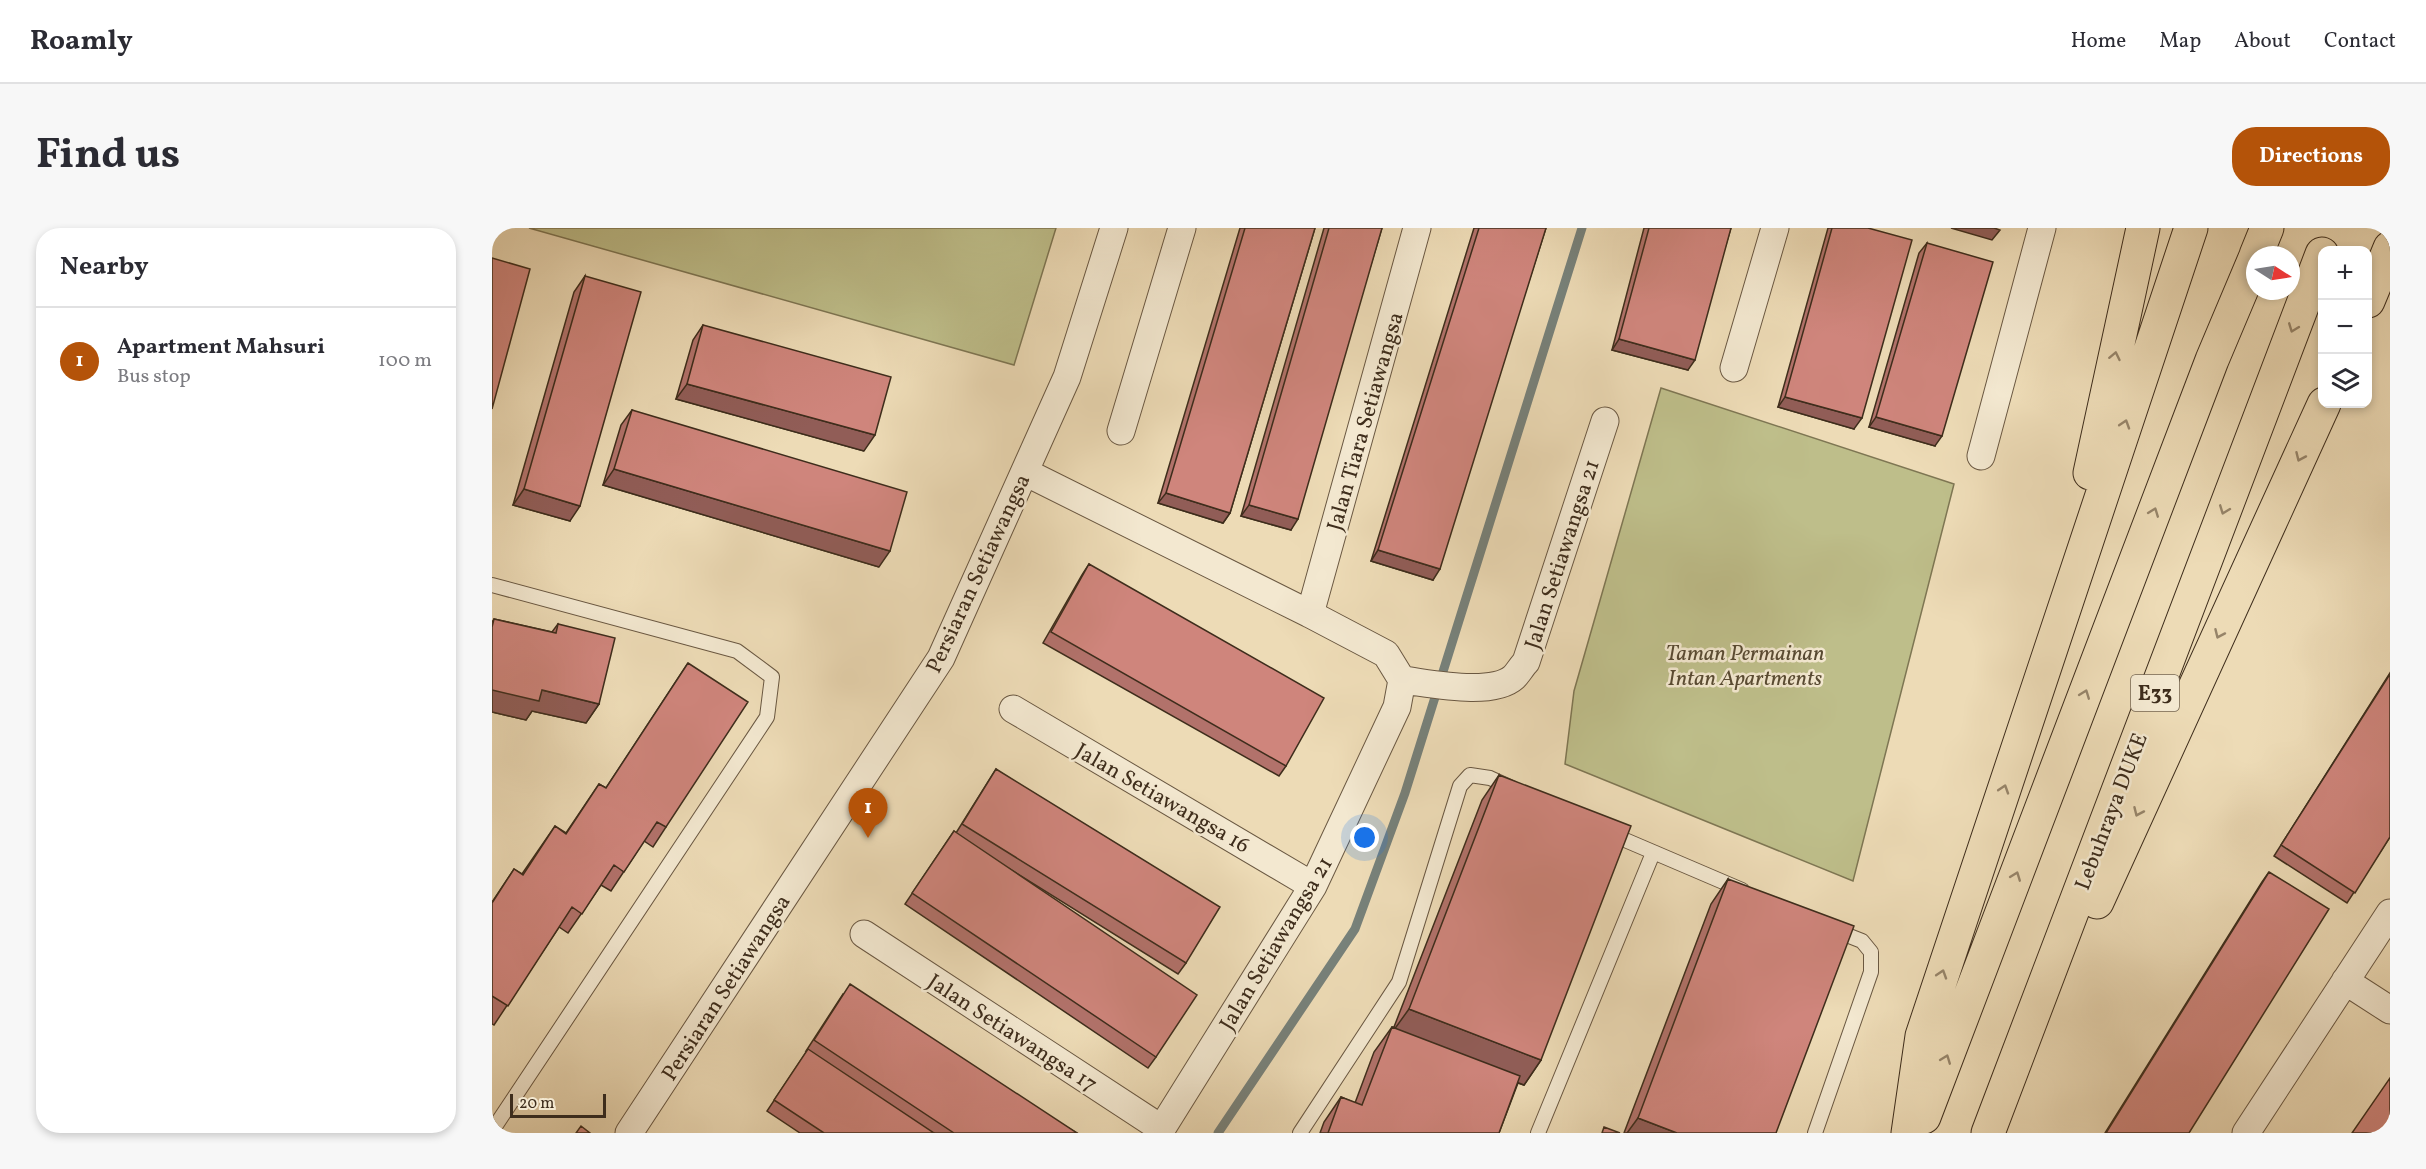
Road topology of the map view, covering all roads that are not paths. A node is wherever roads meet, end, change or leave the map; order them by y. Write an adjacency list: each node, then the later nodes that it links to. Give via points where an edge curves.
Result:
1 (1114, 228): 21 (street, Persiaran Setiawangsa, via 1067,377)
2 (1182, 228): 19 (street)
3 (1417, 228): 23 (street, Jalan Tiara Setiawangsa)
4 (1775, 228): 16 (street)
5 (2042, 228): 20 (street)
6 (2143, 228): 24 (highway, one-way to 6)
7 (2190, 228): 24 (highway, one-way to 7)
8 (2267, 228): 10 (highway)
9 (2334, 228): 11 (highway, Lebuhraya DUKE / E33)
10 (2260, 246)
11 (2326, 246)
12 (2390, 248): 15 (highway)
13 (2318, 265): 45 (highway, Lebuhraya DUKE / E33, one-way to 45)
14 (2246, 280): 44 (highway, one-way to 14)
15 (2367, 300)
16 (1734, 368)
17 (2322, 408): 45 (highway, one-way to 45)
18 (1605, 421): 25 (street, Jalan Setiawangsa 21, via 1526,662 1513,678 1496,685 1467,687)
19 (1122, 431)
20 (1981, 456)
21 (1025, 472): 23 (street); 39 (street, Persiaran Setiawangsa, via 941,658)
22 (492, 585): 37 (lane, via 737,651 772,678 767,717)
23 (1310, 614): 25 (street, via 1386,654)
24 (2054, 639): 43 (highway, one-way to 24, via 1922,1036)
25 (1413, 681): 30 (street, Jalan Setiawangsa 21)
26 (1013, 709): 30 (street, Jalan Setiawangsa 16)
27 (1522, 793): 40 (lane, via 1490,778 1470,775 1460,786 1399,982)
28 (1599, 828): 29 (lane)
29 (1653, 853): 31 (lane); 41 (lane)
30 (1313, 886): 38 (street, Jalan Setiawangsa 21)
31 (1752, 895)
32 (2390, 913): 35 (street)
33 (1818, 923): 42 (lane, via 1862,941 1871,952 1871,972)
34 (864, 934): 38 (street, Jalan Setiawangsa 17)
35 (2345, 981): 36 (street); 46 (street)
36 (2390, 1010)
37 (492, 1131)
38 (1160, 1131)
39 (629, 1133)
40 (1300, 1133)
41 (1538, 1133)
42 (1815, 1133)
43 (1908, 1133)
44 (1918, 1133)
45 (1990, 1133)
46 (2246, 1133)

